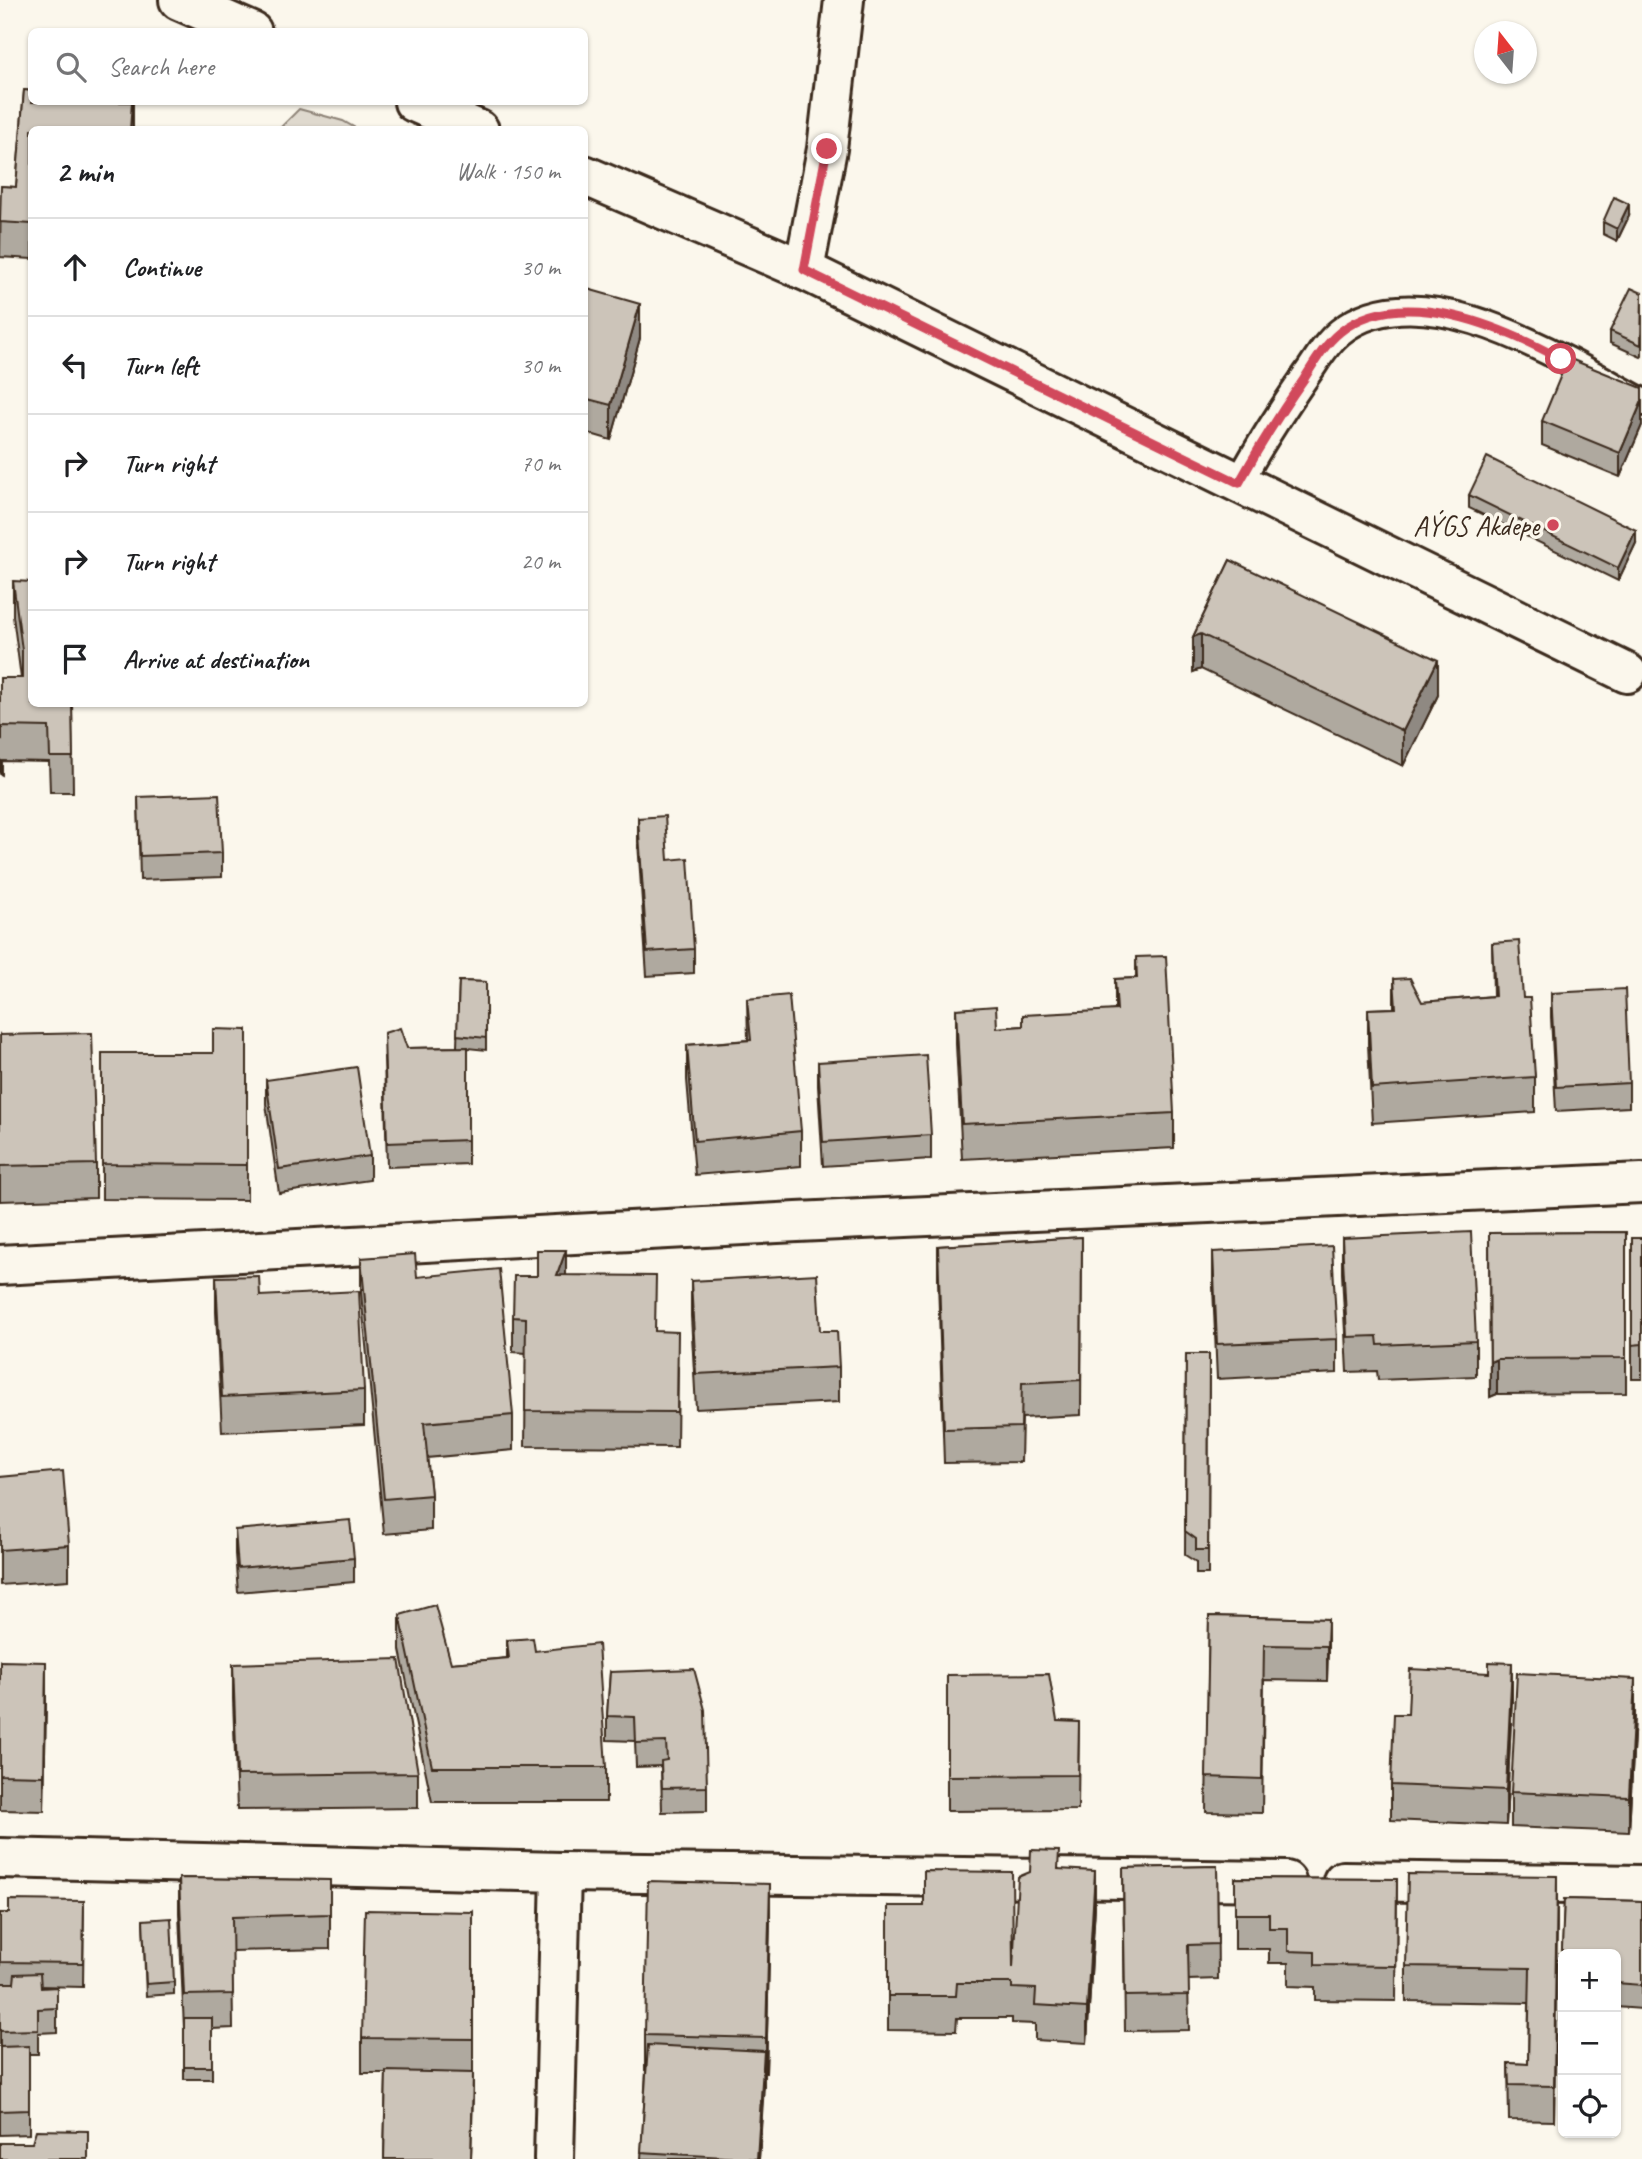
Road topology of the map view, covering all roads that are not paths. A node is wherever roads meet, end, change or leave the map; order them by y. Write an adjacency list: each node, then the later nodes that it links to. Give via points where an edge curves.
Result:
1 (179, 0): 3 (street)
2 (844, 0): 7 (street, via 827,149)
3 (243, 28)
4 (421, 105): 5 (street)
5 (470, 126)
6 (588, 177): 7 (street)
7 (804, 270): 9 (street)
8 (1642, 402): 9 (lane, via 1495,327 1416,310 1388,312 1360,319 1324,350 1274,421)
9 (1239, 483): 10 (street)
10 (1637, 681)
11 (1642, 1183): 12 (street)
12 (0, 1265)
13 (0, 1858): 14 (street)
14 (561, 1872): 15 (street); 16 (street)
15 (1642, 1885)
16 (554, 2159)

